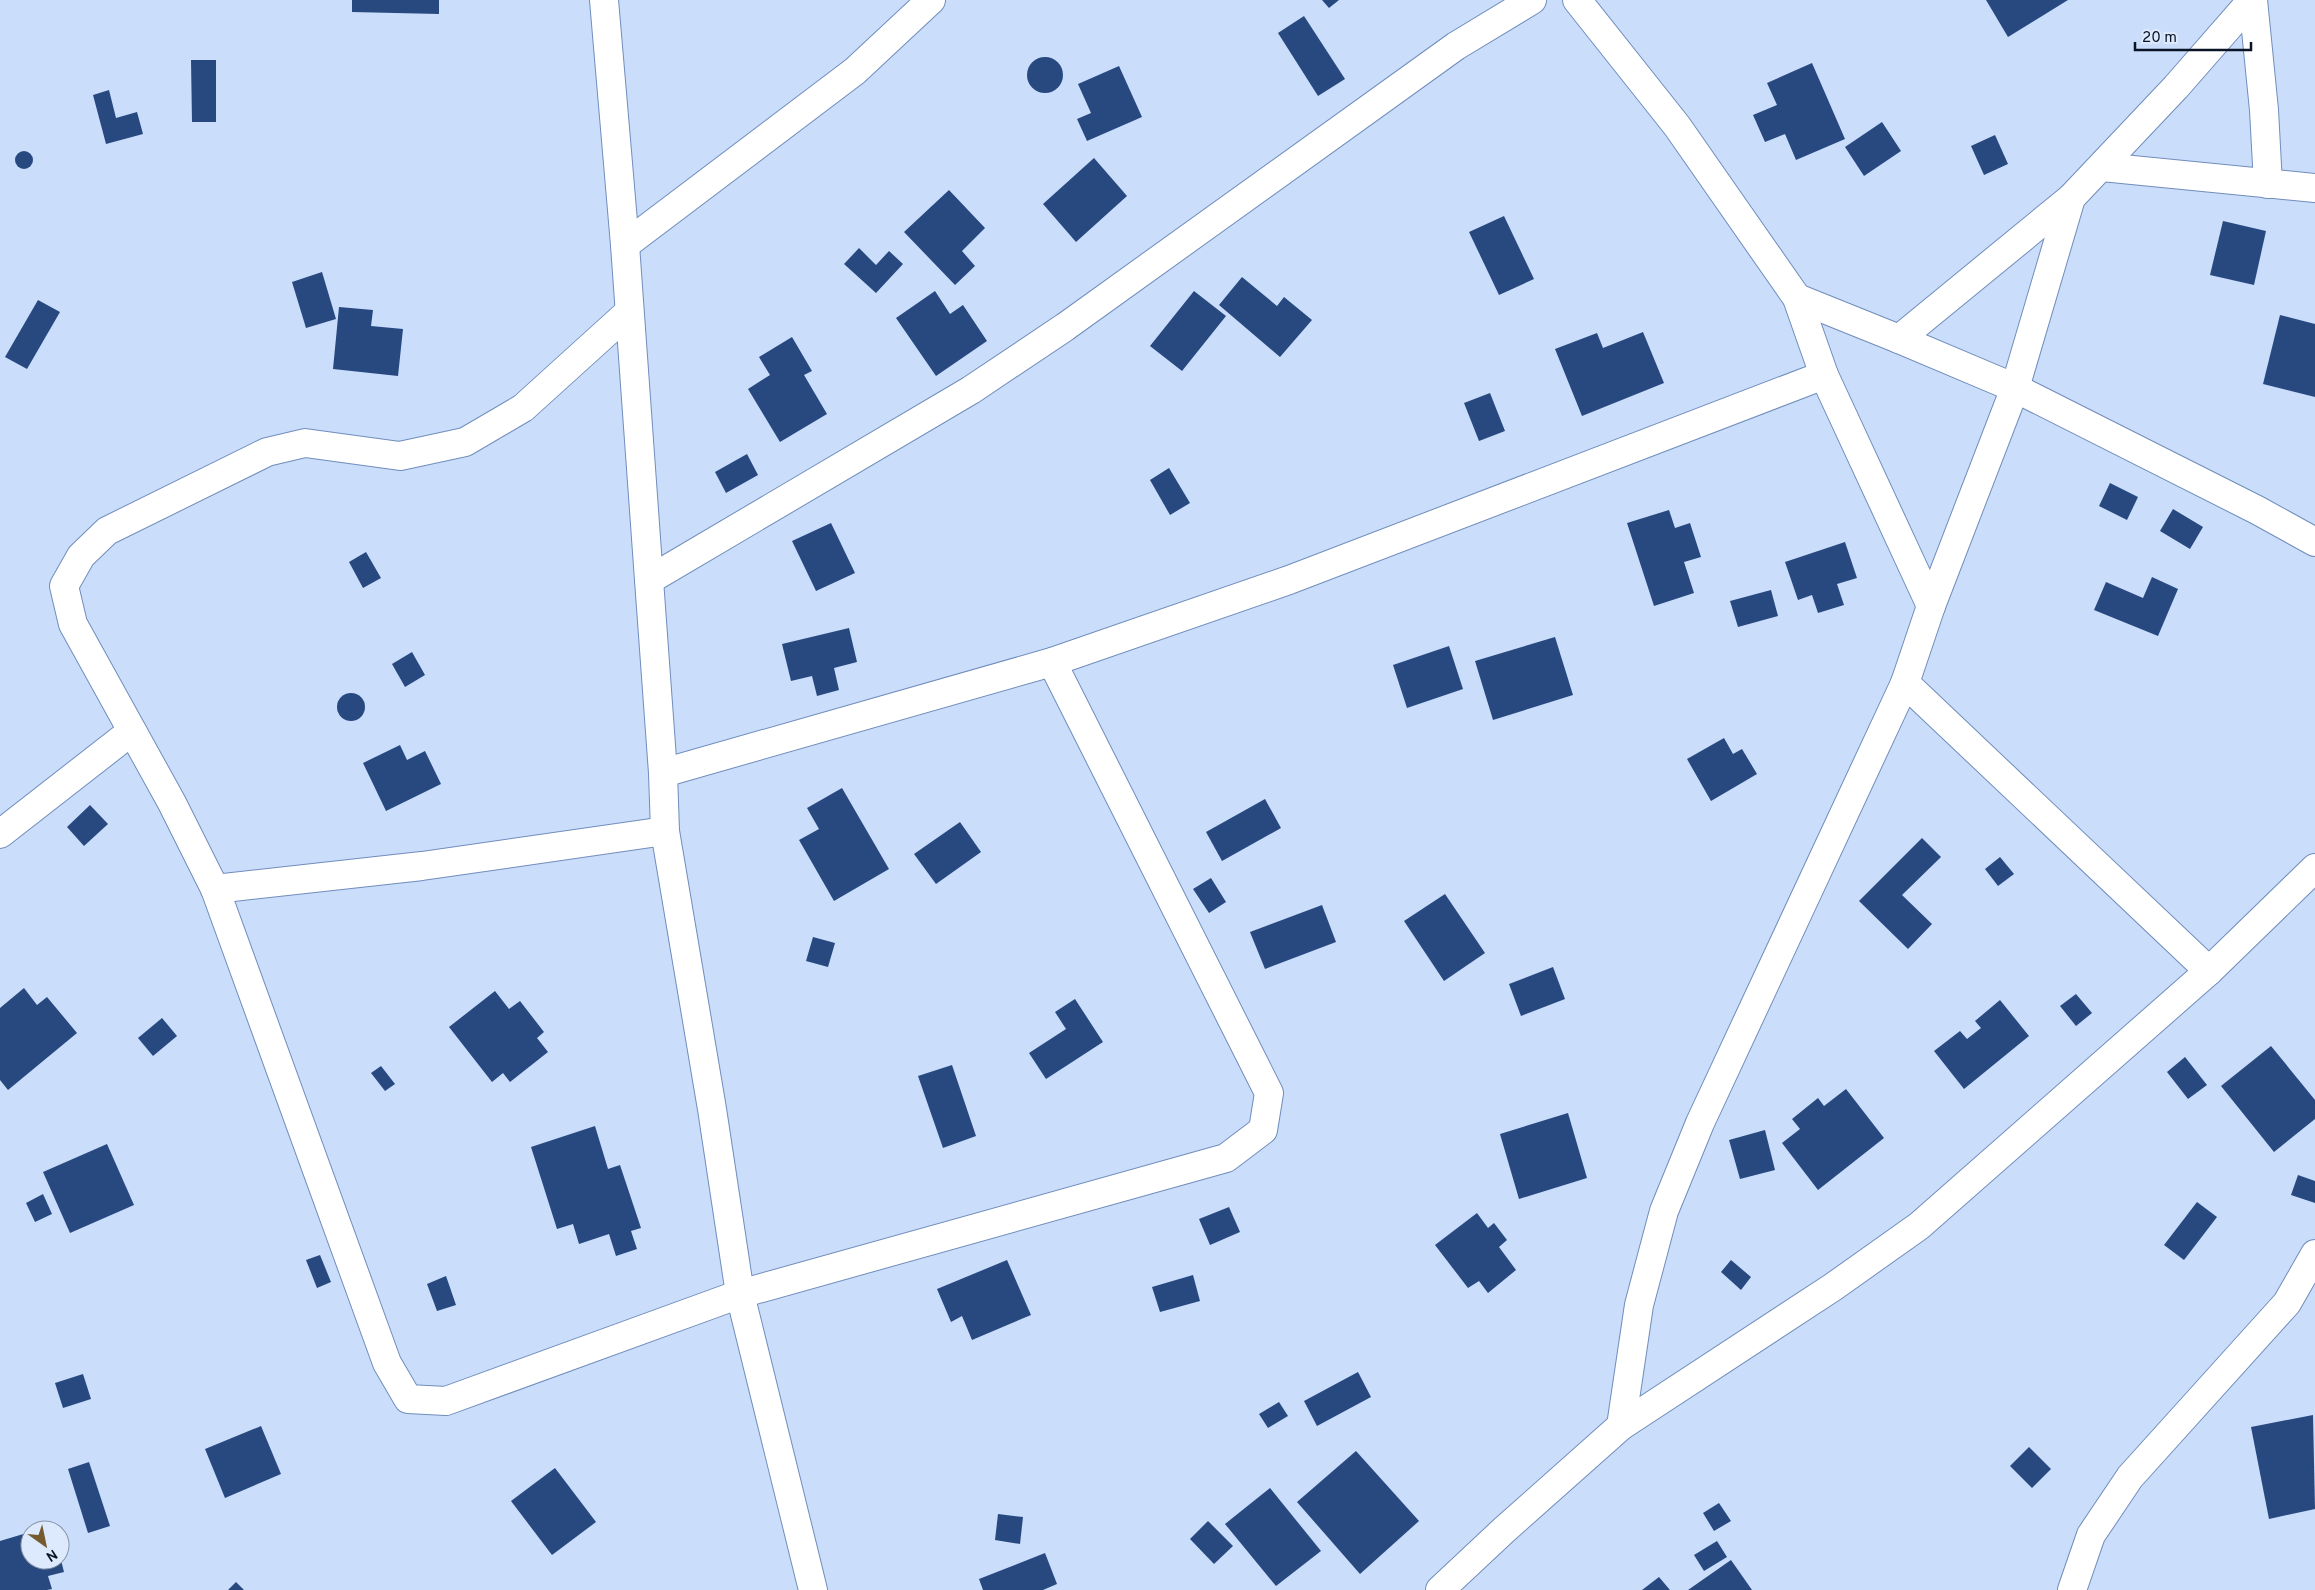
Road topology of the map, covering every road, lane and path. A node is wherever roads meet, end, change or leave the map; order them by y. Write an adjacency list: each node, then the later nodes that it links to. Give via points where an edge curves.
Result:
1 (604, 0): 10 (street)
2 (931, 0): 10 (street, via 855,71)
3 (1532, 0): 17 (street, via 1456,46 1065,328 978,384)
4 (1578, 0): 11 (street, via 1677,126)
5 (2253, 0): 6 (street); 7 (street)
6 (2102, 167): 7 (street); 9 (street)
7 (2268, 184): 8 (street)
8 (2315, 188)
9 (2071, 198): 13 (street); 15 (street)
10 (625, 245): 12 (street)
11 (1797, 298): 13 (street); 14 (street)
12 (628, 312): 17 (street); 21 (street, via 523,408 465,442 400,456 305,443 267,452 107,531 81,556 64,586 73,624)
13 (1899, 338): 15 (street)
14 (1824, 375): 18 (street); 19 (street, via 1289,580)
15 (2014, 388): 16 (street); 18 (street)
16 (2315, 542)
17 (649, 580): 22 (street)
18 (1931, 606): 20 (street)
19 (1052, 662): 22 (street); 30 (street, via 1269,1093 1263,1130 1226,1158)
20 (1905, 683): 28 (street); 31 (street, via 1700,1123 1664,1211 1639,1305)
21 (132, 732): 24 (street); 27 (street)
22 (663, 773): 23 (street)
23 (665, 831): 27 (street, via 422,866); 30 (street)
24 (0, 834)
25 (2315, 868): 26 (street)
26 (2304, 881): 28 (street)
27 (215, 888): 30 (street, via 387,1363 408,1399 446,1401)
28 (2209, 972): 31 (street, via 1919,1226)
29 (2315, 1254): 34 (street, via 2287,1303 2130,1477 2091,1535)
30 (740, 1294): 32 (street)
31 (1621, 1426): 33 (street)
32 (813, 1590)
33 (1440, 1590)
34 (2072, 1590)

